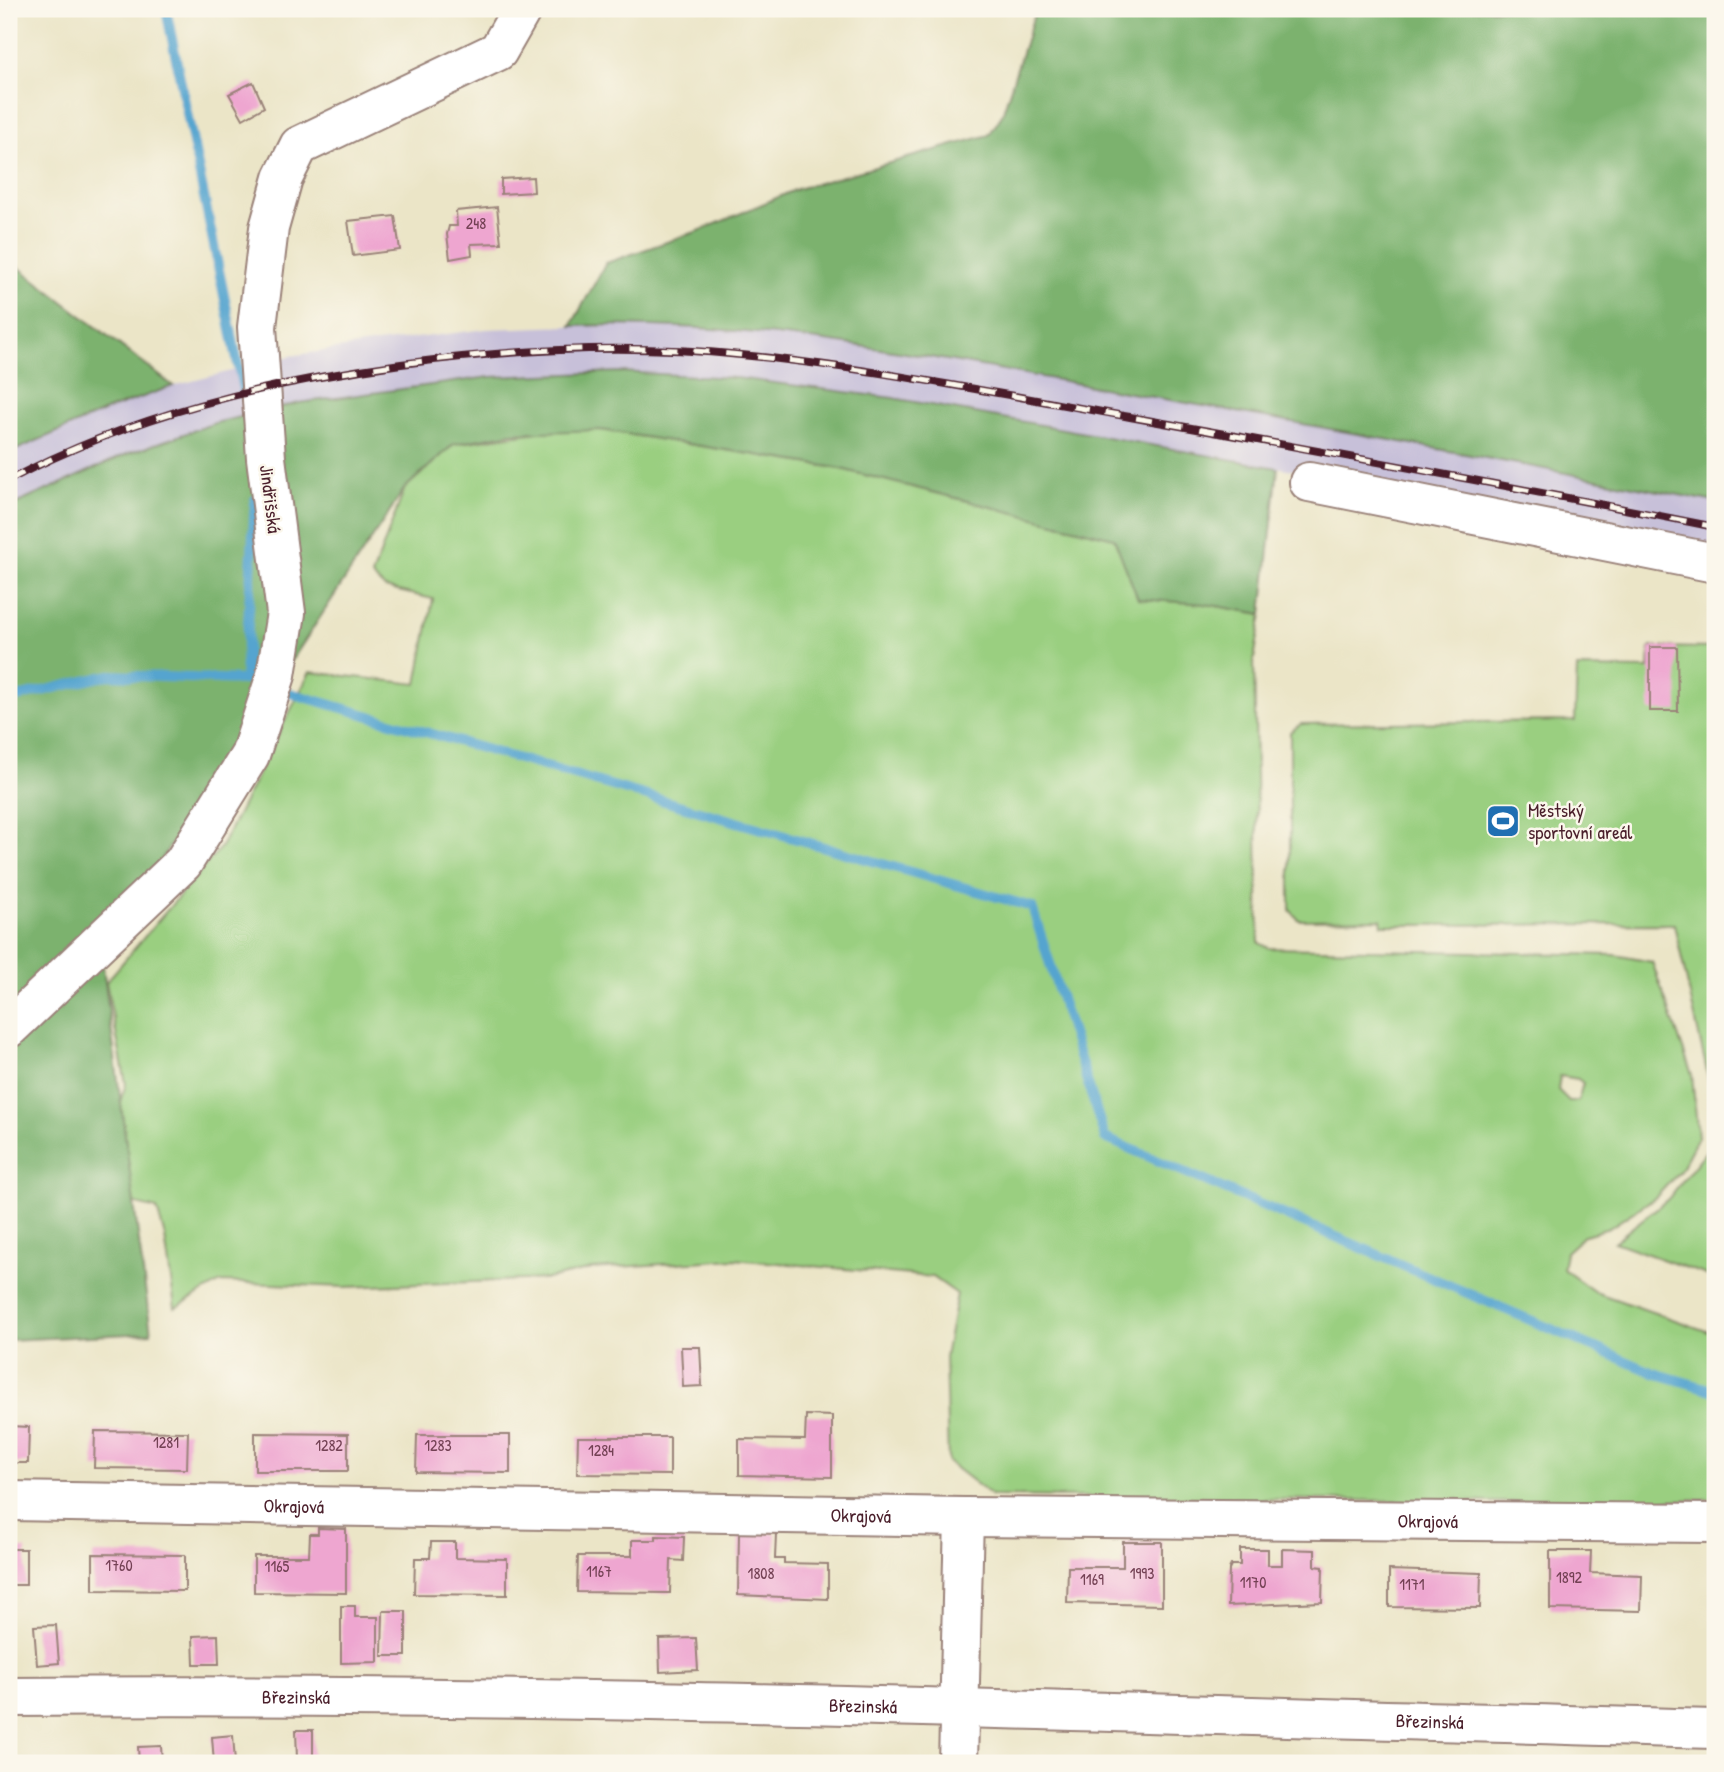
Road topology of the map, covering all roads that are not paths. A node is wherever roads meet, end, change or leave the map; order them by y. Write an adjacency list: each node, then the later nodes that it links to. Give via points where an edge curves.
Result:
1 (522, 9): 4 (street, Jindřišská, via 498,51 299,146 283,177 269,228 257,327 265,458 286,613 276,675 250,755 183,863)
2 (1309, 482): 3 (street)
3 (1715, 563)
4 (9, 1028)
5 (9, 1501): 6 (street, Okrajová)
6 (964, 1517): 7 (street, Okrajová); 9 (street)
7 (1715, 1523)
8 (9, 1697): 9 (street, Březinská, via 256,1695)
9 (959, 1707): 10 (street, Březinská); 11 (street)
10 (1715, 1729)
11 (958, 1763)

